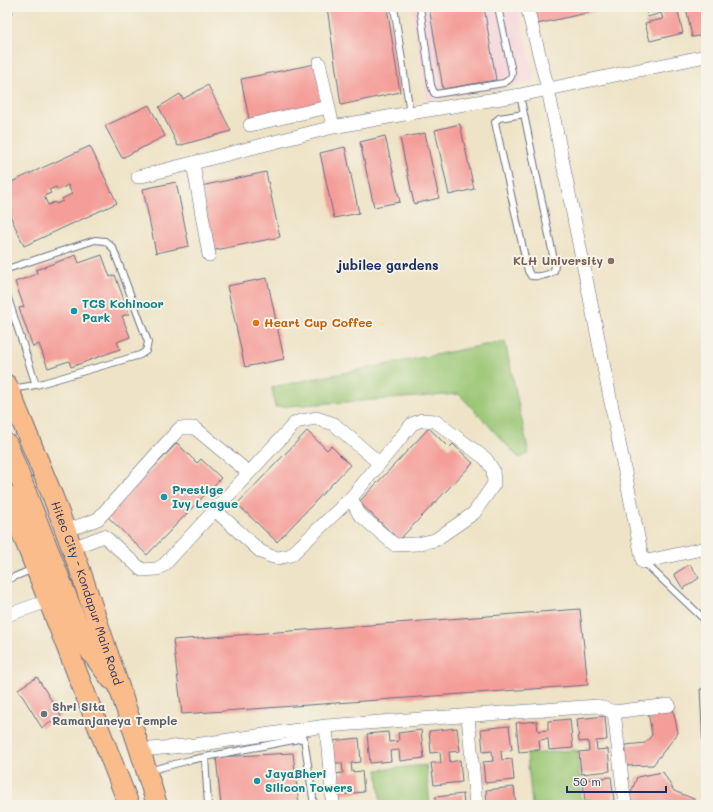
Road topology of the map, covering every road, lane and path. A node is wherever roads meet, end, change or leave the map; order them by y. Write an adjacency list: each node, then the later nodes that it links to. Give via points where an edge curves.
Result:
1 (394, 7): 10 (lane)
2 (420, 7): 3 (lane, via 431,85 436,94 504,83 512,76)
3 (498, 7)
4 (527, 7): 7 (street)
5 (706, 56): 7 (street)
6 (319, 63): 9 (street)
7 (548, 89): 8 (street); 31 (street)
8 (520, 96): 10 (street); 11 (lane)
9 (328, 107): 12 (street); 13 (street)
10 (410, 113): 13 (street)
11 (524, 114): 11 (lane, via 555,265 554,271 535,277 528,271 496,127 499,118)
12 (250, 124)
13 (333, 128): 14 (street)
14 (193, 163): 15 (street); 16 (street)
15 (138, 177)
16 (209, 255)
17 (7, 269): 19 (lane, via 96,240 105,241 113,248 148,342 146,351 140,355)
18 (7, 295): 19 (lane)
19 (36, 385): 20 (lane)
20 (8, 387): 29 (main road, Hitec City - Kondapur Main Road, via 53,497)
21 (7, 444): 37 (main road, via 85,644)
22 (380, 463): 23 (street, via 334,424 316,418 296,422); 25 (street); 25 (street, via 412,424 422,420 435,421 486,459 493,470 494,484 474,514 435,540 417,544 395,545 359,514)
23 (249, 473): 26 (street); 27 (street, via 196,428 180,428)
24 (7, 495): 32 (main road)
25 (351, 498): 26 (street, via 291,555 278,558 260,551)
26 (214, 510): 28 (street, via 164,565 157,569 142,570)
27 (98, 519): 28 (street); 29 (street)
28 (104, 536): 29 (street)
29 (73, 538): 37 (main road, Hitec City - Kondapur Main Road)
30 (706, 548): 31 (street)
31 (644, 562): 36 (lane)
32 (35, 568): 33 (lane); 34 (main road)
33 (7, 580)
34 (48, 601): 35 (street); 45 (main road)
35 (7, 615)
36 (706, 621)
37 (122, 696): 42 (main road, Hitec City - Kondapur Main Road)
38 (669, 705): 39 (street)
39 (614, 712): 40 (street, via 597,706); 51 (street)
40 (468, 716): 41 (street); 50 (street)
41 (326, 726): 42 (street, via 195,745); 49 (street)
42 (140, 750): 44 (main road, Hitec City - Kondapur Main Road)
43 (205, 757): 44 (lane); 47 (lane); 48 (lane, via 304,738)
44 (147, 771): 46 (main road, Hitec City - Kondapur Main Road)
45 (129, 805)
46 (157, 805)
47 (208, 805)
48 (314, 805)
49 (332, 805)
50 (476, 805)
51 (625, 805)

